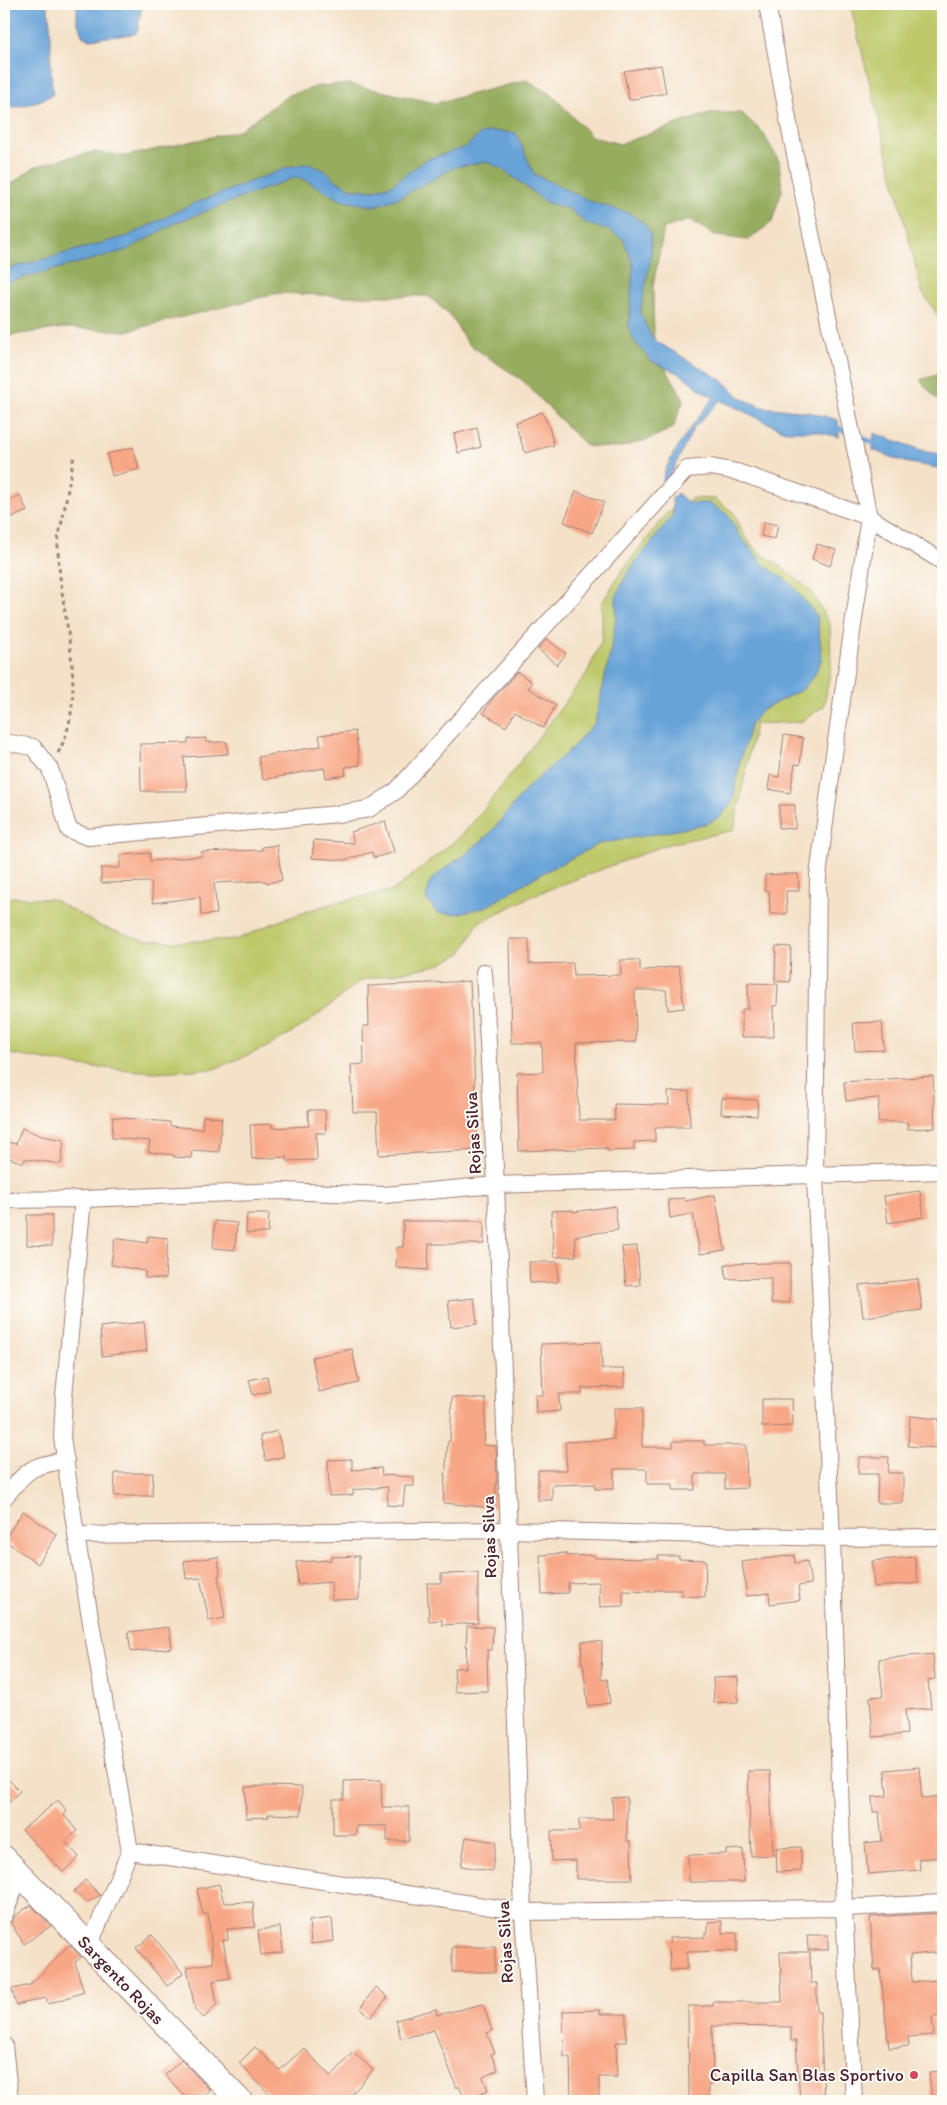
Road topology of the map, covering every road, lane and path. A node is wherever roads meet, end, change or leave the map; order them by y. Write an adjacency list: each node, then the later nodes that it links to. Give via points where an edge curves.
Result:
1 (767, 4): 3 (street, via 790,135)
2 (74, 456): 6 (path, via 58,540 71,653 72,712 64,743)
3 (868, 517): 4 (street); 6 (street, via 737,472 711,467 687,469 396,791 369,809 88,837 69,830); 9 (street, via 818,876)
4 (943, 562)
5 (4, 742): 6 (street, via 33,747)
6 (50, 769)
7 (484, 972): 10 (street, Rojas Silva)
8 (943, 1171): 9 (street)
9 (815, 1177): 10 (street); 18 (street)
10 (496, 1185): 11 (street, via 384,1195 282,1191); 15 (street, Rojas Silva)
11 (83, 1198): 12 (street); 13 (street, via 64,1396 62,1437)
12 (4, 1200)
13 (66, 1460): 14 (street, via 40,1464 26,1472); 16 (street)
14 (4, 1498)
15 (509, 1530): 16 (street); 18 (street); 24 (street, Rojas Silva)
16 (76, 1535): 19 (street)
17 (943, 1537): 18 (street)
18 (832, 1538): 23 (street)
19 (130, 1851): 24 (street); 26 (street)
20 (4, 1858): 21 (street, Sargento Rojas)
21 (19, 1876): 25 (street); 26 (street, Sargento Rojas)
22 (943, 1903): 23 (street)
23 (844, 1908): 24 (street); 31 (street)
24 (523, 1912): 30 (street, Rojas Silva)
25 (4, 1916)
26 (89, 1946): 29 (street, Sargento Rojas)
27 (4, 2045): 28 (street)
28 (10, 2101)
29 (240, 2101)
30 (535, 2101)
31 (854, 2101)

